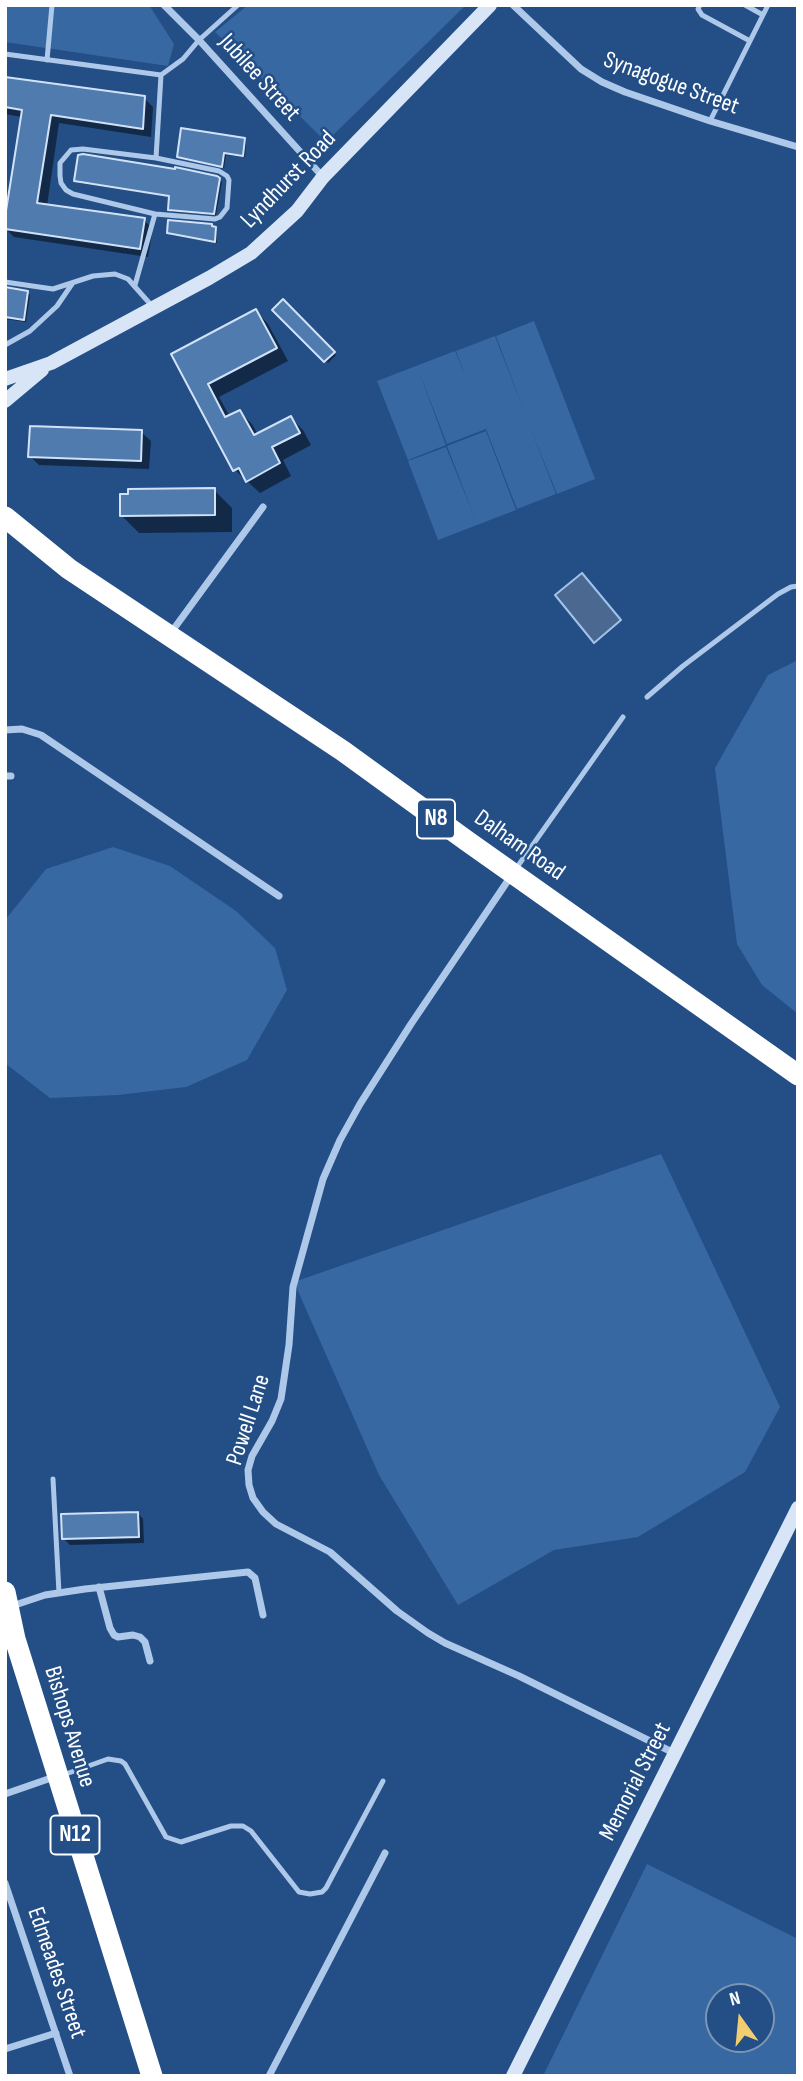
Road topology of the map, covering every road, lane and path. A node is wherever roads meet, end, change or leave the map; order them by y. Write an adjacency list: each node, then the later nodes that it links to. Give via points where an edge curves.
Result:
1 (52, 5): 13 (lane)
2 (164, 5): 10 (street, Jubilee Street)
3 (238, 5): 10 (lane)
4 (490, 5): 18 (street, Lyndhurst Road)
5 (513, 5): 15 (street, Synagogue Street, via 591,76)
6 (699, 5): 11 (lane, via 702,15)
7 (745, 5): 9 (lane)
8 (768, 5): 9 (lane)
9 (763, 15): 11 (lane)
10 (199, 40): 14 (lane); 18 (street, Jubilee Street)
11 (750, 41): 15 (lane)
12 (5, 54): 13 (lane)
13 (47, 60): 14 (lane)
14 (161, 75): 17 (lane)
15 (710, 121): 16 (street, Synagogue Street)
16 (798, 147)
17 (156, 158): 19 (lane, via 219,171 229,180 227,208 220,217); 19 (lane, via 83,149 71,150 60,163 60,176 73,194)
18 (323, 177): 23 (street, Lyndhurst Road, via 297,211 251,253)
19 (155, 214): 22 (lane)
20 (5, 282): 21 (lane, via 53,289)
21 (72, 284): 22 (lane, via 115,274); 24 (lane, via 30,331)
22 (135, 285): 23 (lane)
23 (154, 308): 25 (street, Lyndhurst Road)
24 (5, 345)
25 (51, 363): 26 (street, Lyndhurst Road); 27 (street, Lyndhurst Road)
26 (5, 379)
27 (5, 401)
28 (263, 507): 33 (street)
29 (5, 517): 31 (highway, Dalham Road / N8)
30 (7, 538): 31 (highway, Dalham Road / N8)
31 (69, 569): 33 (highway, Dalham Road / N8)
32 (798, 586): 34 (lane, via 778,594)
33 (170, 635): 37 (highway, Dalham Road / N8)
34 (647, 698)
35 (623, 716): 37 (lane)
36 (5, 730): 38 (street, via 41,735)
37 (513, 873): 39 (highway, Dalham Road / N8); 47 (street, Powell Lane, via 360,1104 323,1179 293,1287 281,1399 252,1456 249,1485 253,1498 276,1524 330,1552 428,1633)
38 (279, 896)
39 (798, 1075)
40 (53, 1479): 43 (lane)
41 (798, 1508): 47 (street, Memorial Street)
42 (99, 1587): 43 (street); 45 (street, via 248,1572 255,1578); 46 (street, via 114,1635 141,1637)
43 (59, 1593): 44 (street)
44 (6, 1600): 48 (highway, Bishops Avenue / N12)
45 (263, 1615)
46 (150, 1661)
47 (676, 1754): 58 (street, Memorial Street)
48 (57, 1777): 49 (lane, via 108,1759 121,1761 166,1837 181,1842 243,1826 299,1892 310,1894 326,1888); 50 (street); 56 (highway, Bishops Avenue / N12)
49 (383, 1781)
50 (5, 1794)
51 (385, 1853): 57 (street)
52 (5, 1883): 53 (street, Edmeades Street)
53 (56, 2033): 54 (street); 55 (street, Edmeades Street)
54 (5, 2049)
55 (70, 2076)
56 (152, 2076)
57 (269, 2076)
58 (513, 2076)

